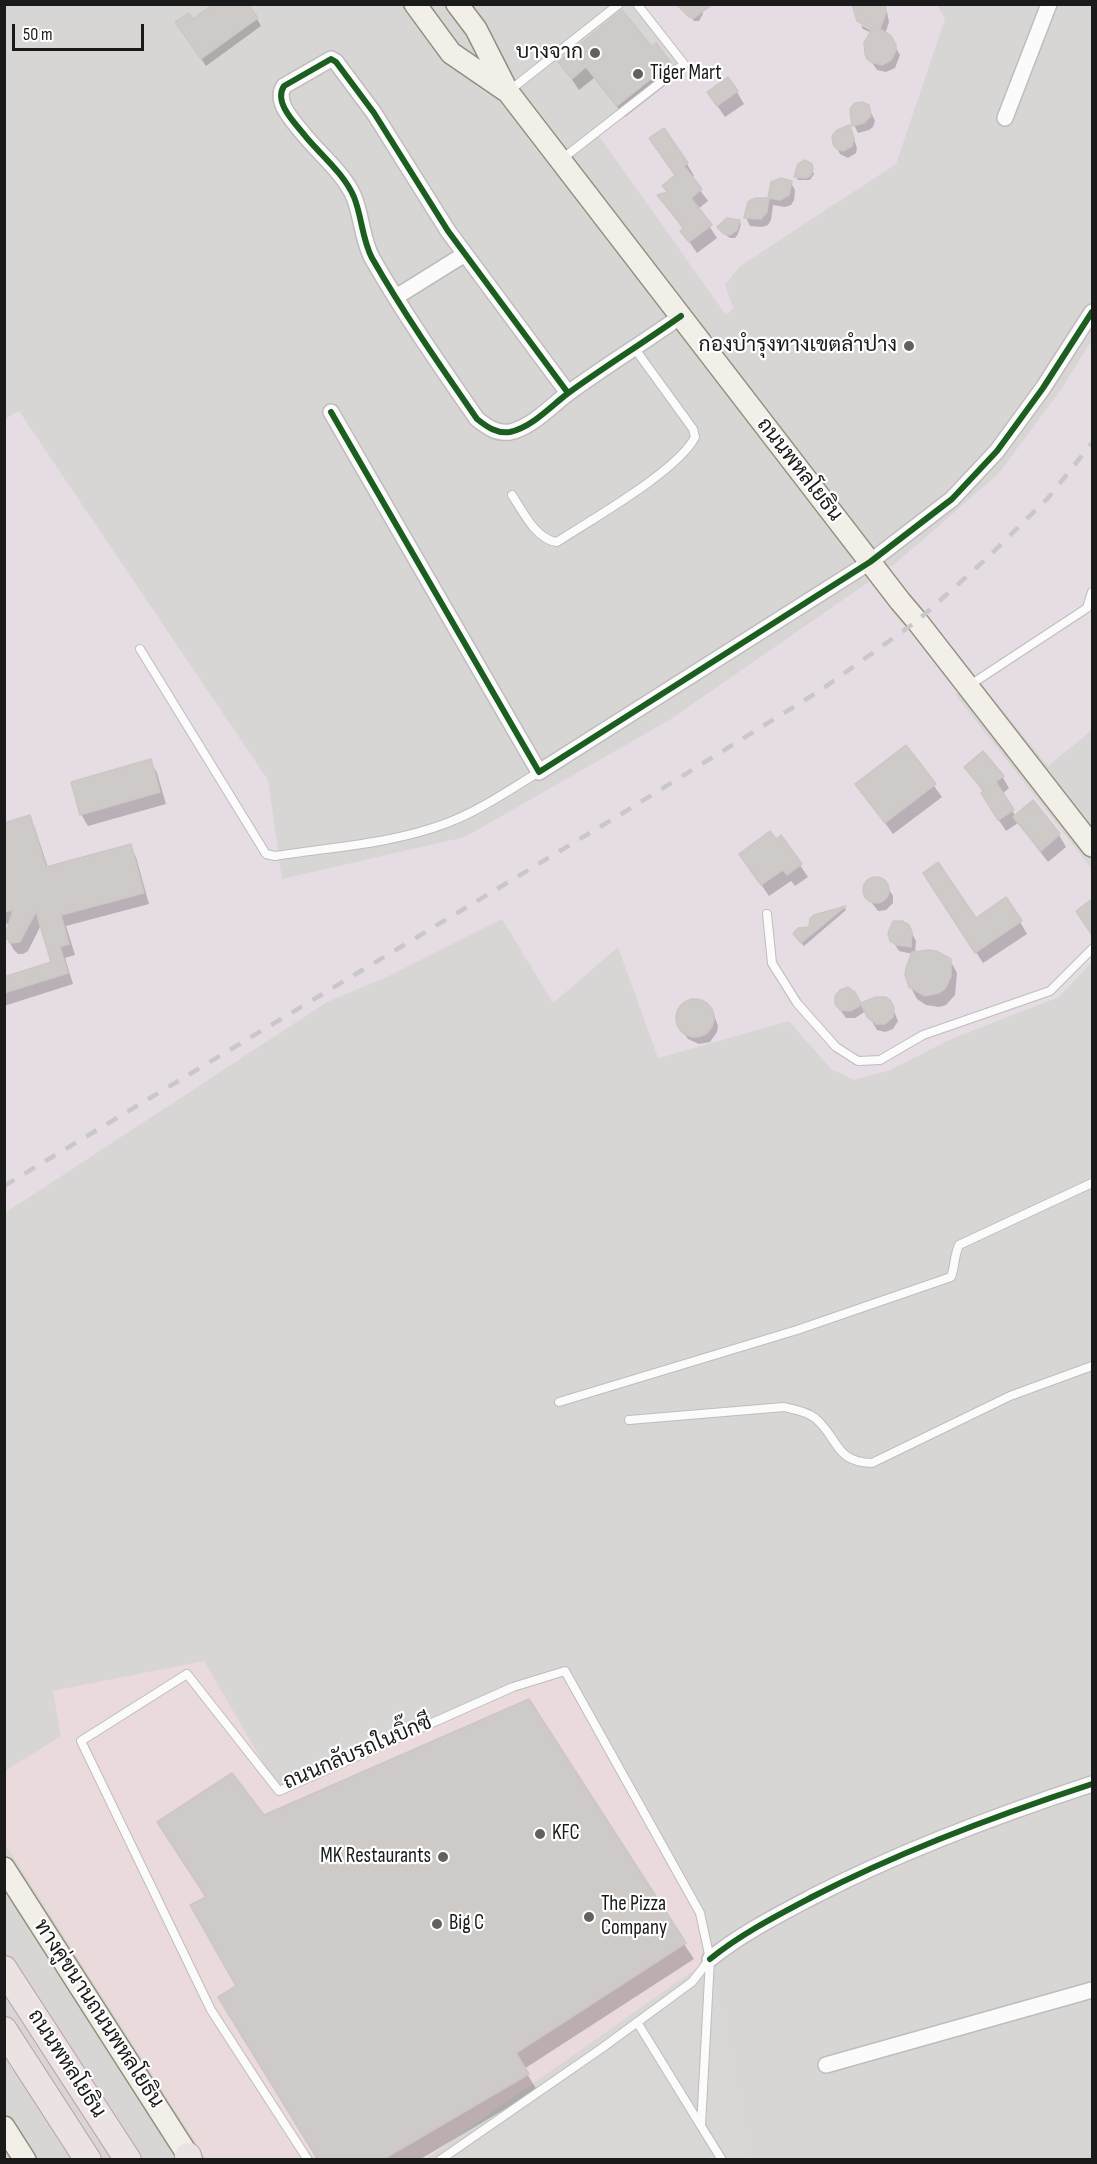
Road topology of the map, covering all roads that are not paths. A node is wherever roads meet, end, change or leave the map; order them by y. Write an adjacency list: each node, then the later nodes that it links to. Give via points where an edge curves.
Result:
1 (415, 4): 6 (main road, ถนนพหลโยธิน, via 451,53)
2 (458, 4): 6 (main road, ถนนพหลโยธิน)
3 (619, 4): 6 (lane)
4 (637, 4): 8 (lane, via 684,64)
5 (1049, 4): 7 (street)
6 (508, 92): 8 (main road, ถนนพหลโยธิน)
7 (1005, 118)
8 (560, 160): 12 (main road, ถนนพหลโยธิน)
9 (465, 254): 10 (street); 10 (street, via 374,113 336,62 331,59 292,81 280,91 283,104 291,119 345,180 354,198 366,245); 14 (street)
10 (396, 297): 14 (street, via 477,419 490,429 502,433 527,425)
11 (1092, 312): 17 (street, via 997,451 952,499)
12 (681, 316): 13 (street); 17 (main road, ถนนพหลโยธิน)
13 (635, 349): 14 (street); 16 (lane, via 693,429 691,445 638,490 557,542 532,526)
14 (568, 393)
15 (331, 412): 22 (street)
16 (512, 495)
17 (870, 562): 21 (main road, ถนนพหลโยธิน); 22 (street)
18 (1092, 592): 19 (lane)
19 (1090, 607): 21 (lane)
20 (140, 649): 22 (lane, via 266,854 275,856 398,838 437,826 485,804)
21 (967, 686): 23 (main road, ถนนพหลโยธิน)
22 (539, 772)
23 (1092, 846)
24 (767, 914): 25 (lane, via 772,963 797,1003 836,1047 858,1061 880,1060 923,1035 1050,991)
25 (1092, 949)
26 (1092, 1183): 28 (lane, via 959,1245 951,1277 797,1330)
27 (1092, 1366): 29 (lane, via 1011,1396 872,1463 850,1460 815,1418 784,1407)
28 (559, 1402)
29 (629, 1420)
30 (1092, 1784): 32 (street, via 864,1870 733,1940)
31 (4, 1868): 40 (main road, ทางคู่ขนานถนนพหลโยธิน)
32 (710, 1959): 35 (lane, via 692,1982); 39 (lane); 44 (lane, ถนนกลับรถในบิ๊กซี, via 700,1913 565,1671 513,1687 279,1791 187,1674 81,1741 211,2010)
33 (4, 1969): 43 (highway, ถนนพหลโยธิน)
34 (1092, 1990): 37 (street)
35 (638, 2022): 39 (lane); 45 (lane)
36 (4, 2030): 42 (highway, ถนนพหลโยธิน)
37 (826, 2065)
38 (4, 2127): 41 (main road)
39 (701, 2127): 46 (lane)
40 (189, 2158)
41 (25, 2160)
42 (88, 2160)
43 (128, 2160)
44 (308, 2160)
45 (440, 2160)
46 (722, 2160)

